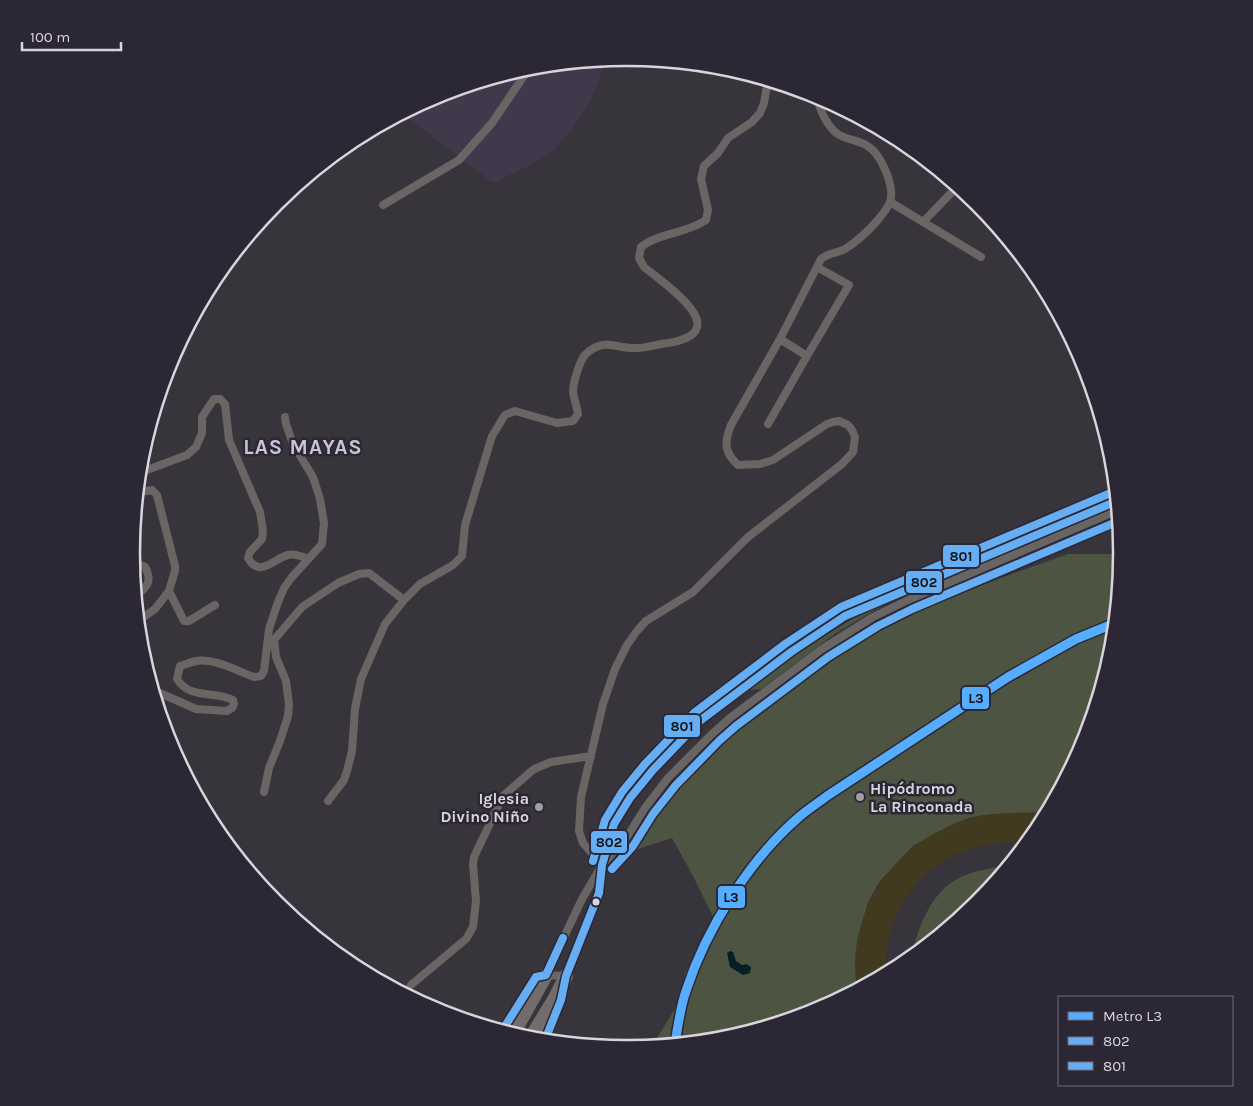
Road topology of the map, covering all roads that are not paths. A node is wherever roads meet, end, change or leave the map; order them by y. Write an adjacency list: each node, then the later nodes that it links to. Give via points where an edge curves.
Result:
1 (522, 78): 6 (street, via 492,123 459,160)
2 (767, 87): 22 (street, via 760,112 752,122 728,138 704,166 701,179 708,210 706,220 697,227 650,240 641,247 639,258 644,266 693,310 698,321 697,329 678,342 635,348 606,343 587,352 581,359 573,391 578,414 573,421 557,423 515,411 505,415 492,436 465,525 462,556 420,584)
3 (819, 106): 5 (street, via 823,117 834,131 876,153 891,190)
4 (952, 192): 7 (street)
5 (890, 202): 7 (street); 9 (street, via 877,221 846,248 821,259)
6 (383, 205)
7 (923, 222): 8 (street)
8 (981, 257)
9 (817, 267): 10 (street); 11 (street, via 849,285)
10 (780, 339): 11 (street); 28 (street, via 731,425 726,451 738,465 760,464 774,460 827,424 839,421 852,430 853,452 836,469 748,537 693,592 656,614 636,631 615,669)
11 (807, 356): 13 (street)
12 (285, 417): 18 (street, via 293,444 313,477 320,498 324,523 322,544)
13 (768, 424)
14 (147, 470): 18 (street, via 187,455 196,447 202,433 202,417 214,399 220,399 225,404 229,440 260,512 262,539 248,558 256,566 264,567 287,555)
15 (144, 491): 21 (street, via 152,490 157,496 175,566)
16 (1110, 504): 31 (street, via 870,604 823,630 701,720 676,744 630,798 614,824)
17 (1111, 513): 31 (street, via 908,600 873,617 822,649 712,734 668,778)
18 (308, 558): 26 (street, via 284,588 269,628)
19 (140, 567): 20 (street, via 145,567 149,575 149,581)
20 (142, 591)
21 (169, 591): 23 (street, via 184,621); 24 (street)
22 (404, 600): 25 (street, via 369,573 359,574 338,583 302,607); 30 (street, via 385,624 361,679 348,771)
23 (215, 605)
24 (144, 617)
25 (274, 639): 26 (street); 29 (street, via 289,704)
26 (268, 647): 27 (street, via 261,676 254,677 208,661 180,666 177,679 182,687 233,700 232,708 227,711 196,709)
27 (161, 693)
28 (591, 756): 31 (street, via 579,831 583,843); 34 (street, via 551,762 534,769 503,796 472,865 476,901 474,927 466,939)
29 (264, 792)
30 (328, 801)
31 (602, 865): 32 (street); 33 (street, via 599,893)
32 (546, 975): 33 (street); 35 (highway)
33 (566, 976): 36 (highway); 37 (street, via 561,1000)
34 (411, 985)
35 (517, 1027)
36 (535, 1031)
37 (548, 1033)

